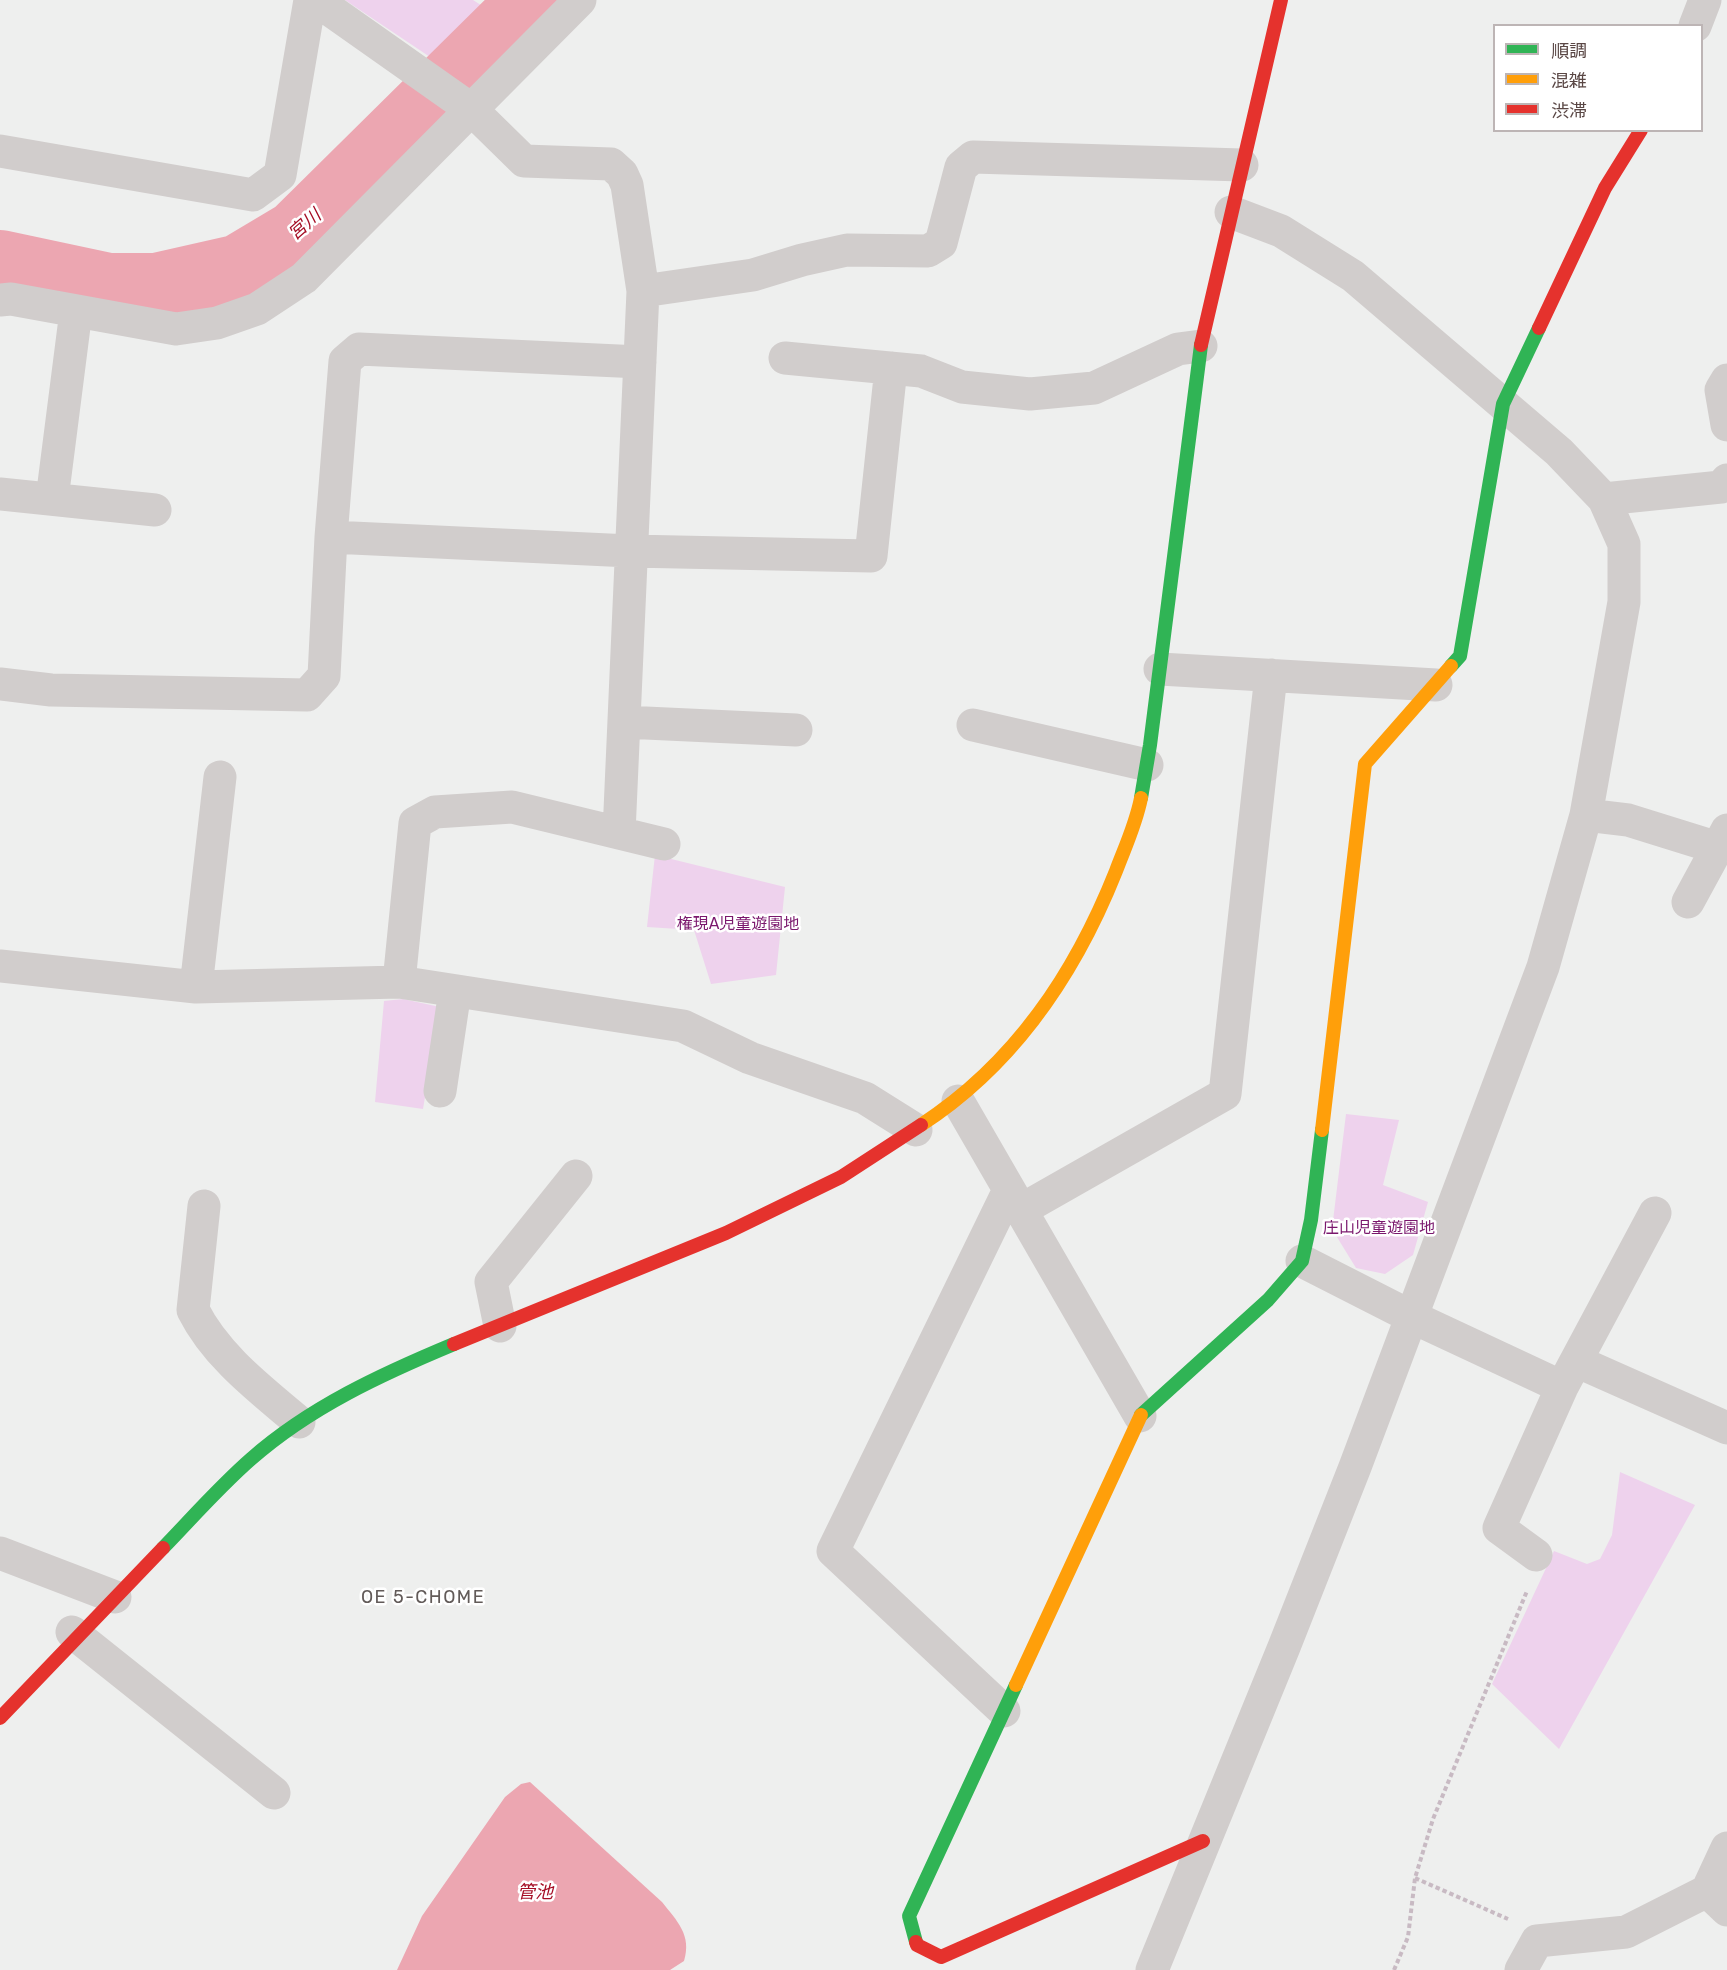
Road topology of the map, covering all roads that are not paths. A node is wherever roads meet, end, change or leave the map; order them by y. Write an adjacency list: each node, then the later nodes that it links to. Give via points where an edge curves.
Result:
1 (310, 0): 9 (street, via 280,175 253,195)
2 (316, 0): 7 (street)
3 (580, 0): 7 (street)
4 (1281, 0): 10 (street)
5 (1705, 0): 6 (street)
6 (1696, 24)
7 (472, 110): 12 (street, via 524,161 611,164 622,174); 14 (street, via 304,278 257,309 217,323 176,329)
8 (1640, 132): 20 (street, via 1605,188)
9 (0, 151)
10 (1242, 165): 11 (street); 12 (street, via 973,157 961,168 941,243 928,251 847,250 753,275)
11 (1231, 212): 15 (street); 20 (street, via 1281,231 1353,276)
12 (644, 291): 17 (street)
13 (0, 300): 14 (street)
14 (76, 311): 25 (street)
15 (1201, 346): 18 (street, via 1178,349 1094,388 1030,394 962,387 921,371); 29 (street)
16 (785, 358): 18 (street)
17 (640, 362): 27 (street, via 359,349 345,361); 28 (street)
18 (891, 368): 28 (street, via 871,556)
19 (1727, 380): 21 (street, via 1721,390)
20 (1503, 404): 24 (street, via 1559,452); 32 (street, via 1460,656)
21 (1727, 425)
22 (1727, 480): 24 (street, via 1721,487)
23 (0, 494): 25 (street)
24 (1604, 499): 38 (street, via 1624,544 1624,602)
25 (52, 500): 26 (street)
26 (155, 510)
27 (331, 537): 28 (street); 31 (street, via 324,676 307,694 51,690)
28 (630, 551): 33 (street)
29 (1160, 669): 30 (street); 36 (street)
30 (1271, 675): 32 (street); 51 (street, via 1225,1094)
31 (0, 684)
32 (1436, 685): 54 (street, via 1365,764 1311,1220)
33 (624, 722): 35 (street); 39 (street)
34 (973, 725): 36 (street)
35 (796, 730)
36 (1147, 765): 48 (street, via 1137,818 1096,921 1028,1029)
37 (220, 777): 45 (street)
38 (1586, 815): 40 (street); 55 (street, via 1543,967)
39 (619, 833): 41 (street); 44 (street, via 512,807 435,812 415,823)
40 (1722, 839): 42 (street)
41 (664, 844)
42 (1688, 902)
43 (0, 966): 45 (street)
44 (399, 982): 45 (street); 46 (street)
45 (196, 987)
46 (455, 991): 47 (street); 49 (street, via 683,1026 750,1058 865,1098)
47 (440, 1091)
48 (958, 1101): 49 (street); 51 (street)
49 (916, 1130): 56 (street, via 841,1177 726,1233)
50 (576, 1176): 56 (street, via 491,1282)
51 (1015, 1200): 58 (street); 65 (street, via 833,1551)
52 (204, 1206): 59 (street, via 192,1310 242,1374)
53 (1655, 1213): 57 (street)
54 (1302, 1261): 55 (street); 58 (street, via 1268,1300)
55 (1410, 1316): 57 (street); 68 (street, via 1355,1467)
56 (500, 1326): 59 (street, via 344,1394)
57 (1569, 1374): 60 (street); 62 (street, via 1499,1528)
58 (1140, 1416): 65 (street)
59 (299, 1422): 63 (street, via 251,1459)
60 (1727, 1428)
61 (0, 1553): 63 (street)
62 (1536, 1555)
63 (115, 1597): 64 (street)
64 (75, 1634): 66 (street); 67 (street)
65 (1004, 1711): 68 (street, via 909,1916 917,1945 941,1957)
66 (0, 1718)
67 (274, 1793)
68 (1203, 1841): 71 (street)
69 (1727, 1848): 70 (street)
70 (1717, 1901): 72 (street, via 1626,1932 1537,1941)
71 (1152, 1970)
72 (1521, 1970)

